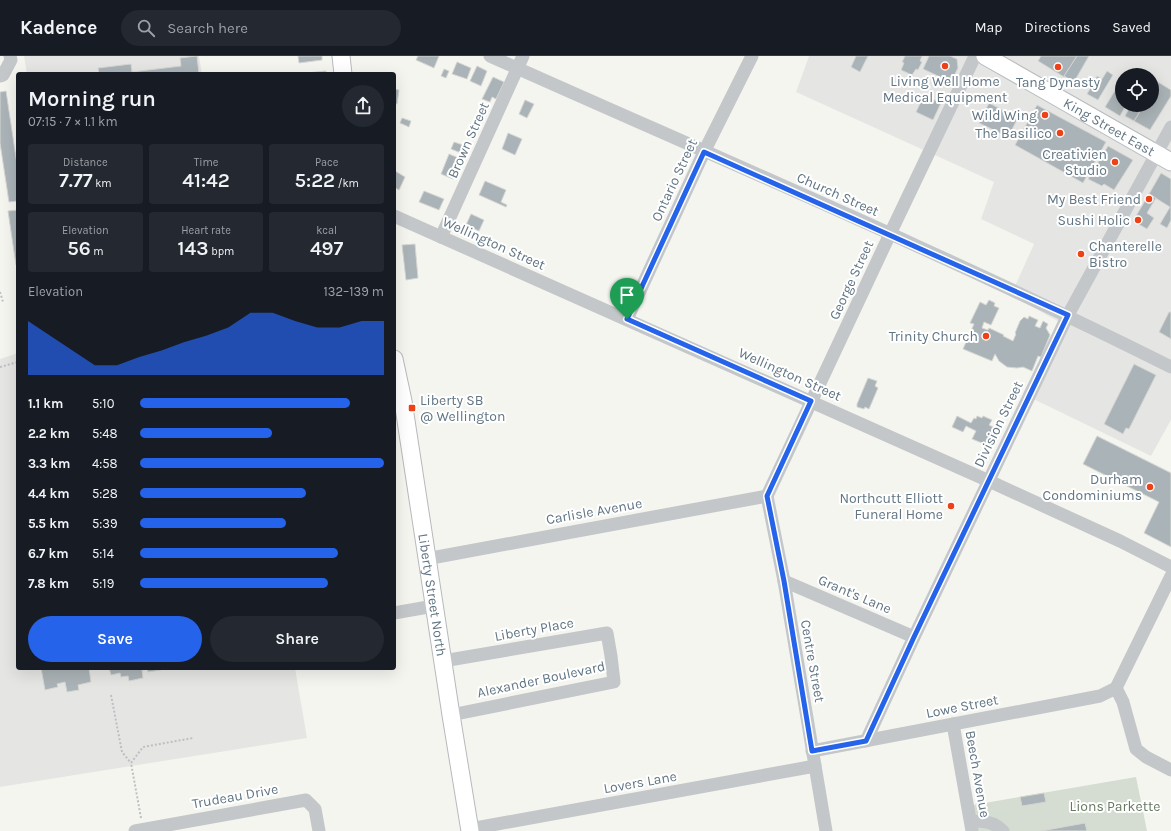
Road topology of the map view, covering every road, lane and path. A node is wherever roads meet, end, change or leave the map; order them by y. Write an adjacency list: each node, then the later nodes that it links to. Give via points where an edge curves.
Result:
1 (10, 56): 10 (street)
2 (340, 56): 9 (main road)
3 (490, 56): 8 (street, Church Street)
4 (524, 56): 8 (street, Brown Street)
5 (752, 56): 12 (street, Ontario Street)
6 (976, 56): 16 (street, George Street)
7 (985, 56): 13 (main road, King Street East)
8 (518, 68): 12 (street, Church Street); 17 (street, Brown Street)
9 (343, 72)
10 (0, 76)
11 (1171, 126): 13 (street, Division Street)
12 (704, 152): 16 (street, Church Street); 21 (street, Ontario Street)
13 (1156, 153): 14 (main road, King Street East); 20 (street, Division Street)
14 (1171, 162)
15 (396, 217): 17 (street, Wellington Street)
16 (890, 234): 20 (street, Church Street); 27 (street, George Street)
17 (441, 237): 21 (street, Wellington Street)
18 (0, 292): 19 (path)
19 (3, 302)
20 (1068, 315): 24 (street, Church Street); 28 (street, Division Street)
21 (627, 319): 27 (street, Wellington Street)
22 (16, 363): 23 (path)
23 (0, 367)
24 (1171, 367)
25 (396, 380): 26 (main road, Liberty Street North)
26 (398, 401): 30 (main road, Liberty Street North)
27 (811, 401): 28 (street, Wellington Street); 29 (street, George Street)
28 (989, 481): 31 (street, Wellington Street); 36 (street, Division Street)
29 (767, 496): 30 (street, Carlisle Avenue); 33 (street, Centre Street)
30 (426, 559): 34 (main road, Liberty Street North)
31 (1171, 567)
32 (1171, 576): 39 (street)
33 (784, 581): 36 (street, Grant's Lane); 45 (street, Centre Street)
34 (434, 606): 35 (street); 38 (main road, Liberty Street North)
35 (396, 613)
36 (914, 637): 44 (street, Division Street)
37 (611, 656): 38 (street, Liberty Place, via 607,633); 41 (street, Alexander Boulevard, via 614,682)
38 (443, 661): 41 (main road, Liberty Street North)
39 (1116, 688): 42 (street, Lowe Street, via 1100,696); 48 (street, via 1123,702 1136,749 1146,758)
40 (111, 695): 46 (path, via 122,752)
41 (451, 715): 51 (main road, Liberty Street North)
42 (953, 724): 44 (street, Lowe Street); 49 (street, Beech Avenue)
43 (193, 738): 46 (path, via 143,747)
44 (866, 741): 45 (street, Lowe Street)
45 (812, 751): 47 (street, Centre Street)
46 (131, 763): 50 (path)
47 (815, 766): 51 (street, Lovers Lane); 53 (street, Centre Street)
48 (1171, 770)
49 (971, 826): 54 (street, via 984,821 995,824)
50 (139, 830): 52 (street, Trudeau Drive, via 306,800 314,809)
51 (470, 830)
52 (319, 831)
53 (826, 831)
54 (1003, 831)

